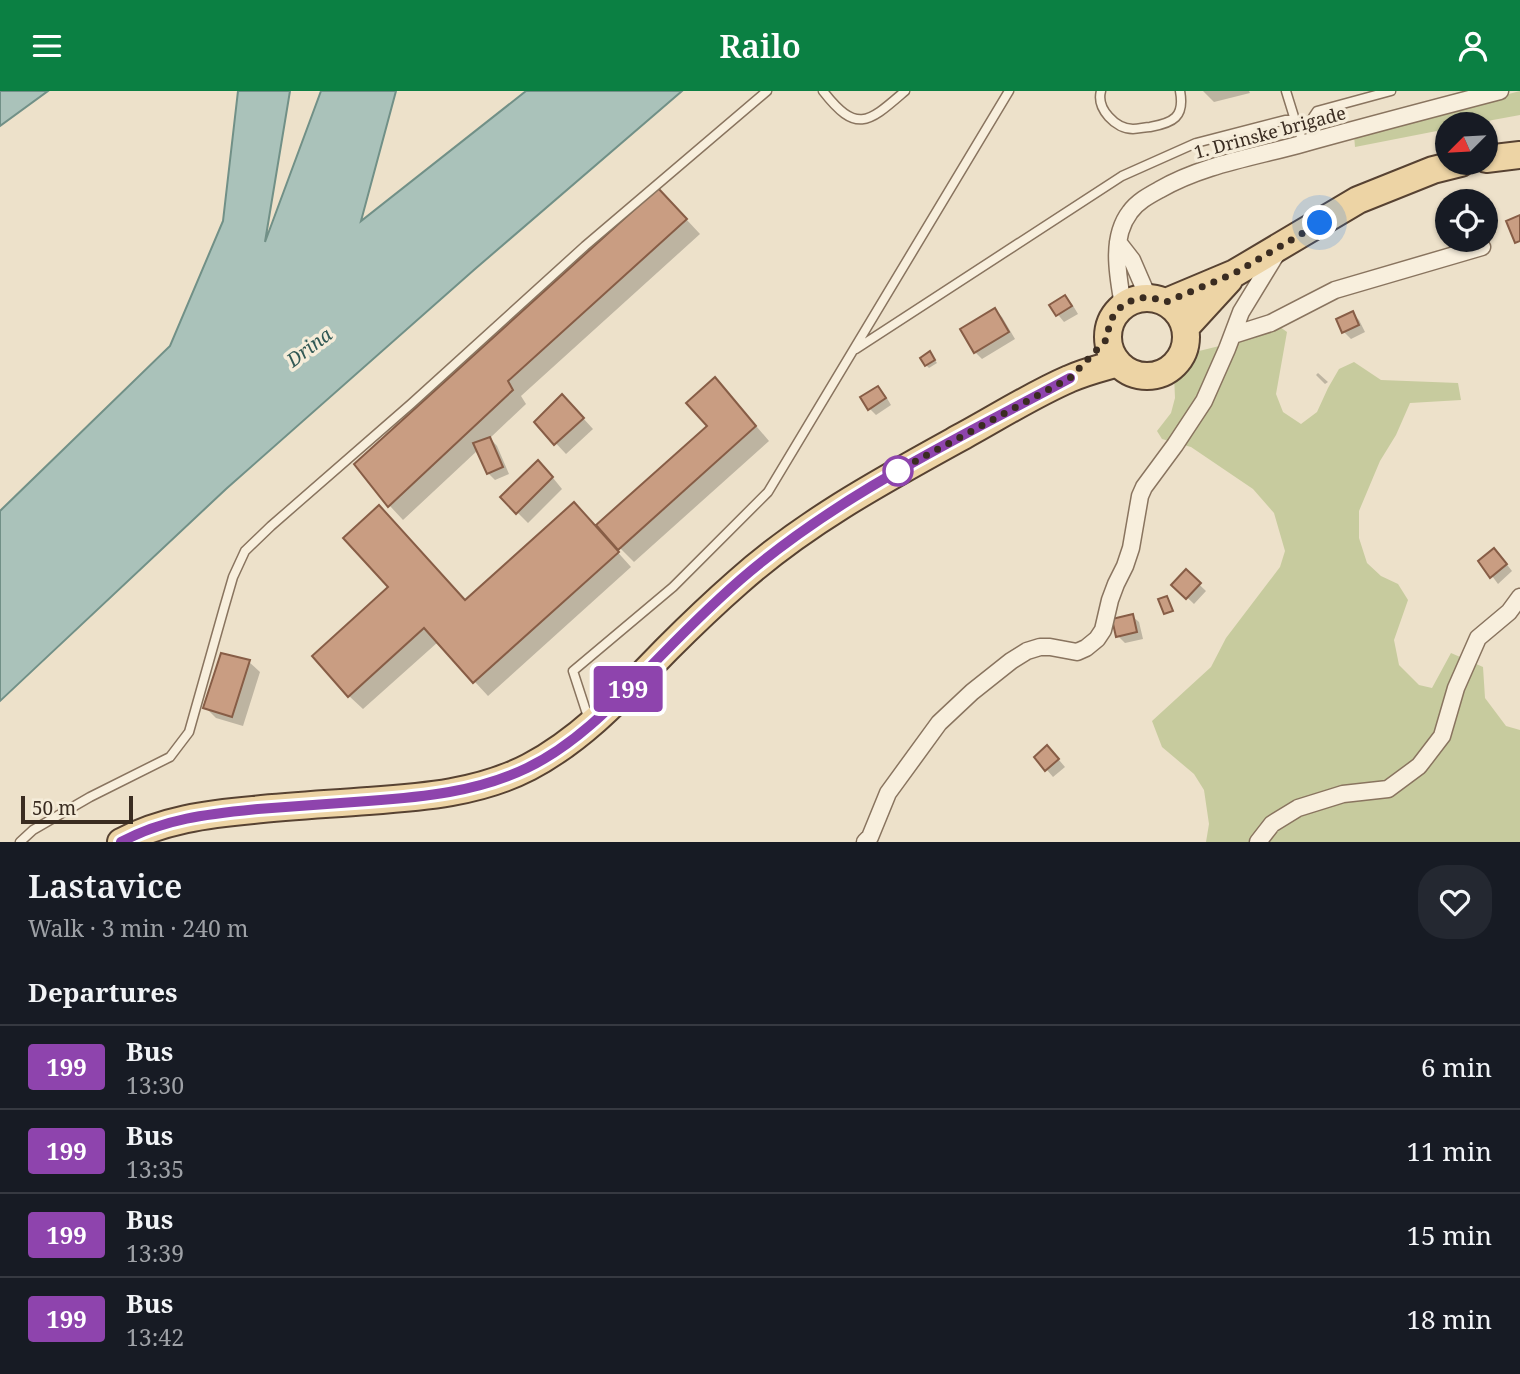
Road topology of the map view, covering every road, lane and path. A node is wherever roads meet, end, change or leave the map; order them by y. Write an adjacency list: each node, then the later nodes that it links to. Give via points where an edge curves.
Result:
1 (767, 91): 26 (lane, via 585,246 246,551 233,577 189,732 170,757 90,797)
2 (823, 91): 3 (lane, via 837,108 858,119 878,114)
3 (905, 91)
4 (1009, 91): 22 (lane)
5 (1101, 91): 6 (lane, via 1105,112 1131,129 1173,121 1179,114)
6 (1180, 91)
7 (1286, 91): 10 (lane)
8 (1391, 91): 11 (lane, via 1318,111)
9 (1500, 91): 11 (street, 1. Drinske brigade)
10 (1295, 120): 11 (lane); 22 (lane, via 1196,143 1122,176)
11 (1307, 143): 15 (street, 1. Drinske brigade, via 1174,181 1140,201 1128,214)
12 (1520, 155): 13 (main road)
13 (1498, 158)
14 (1435, 170): 16 (main road, via 1358,200)
15 (1118, 242): 19 (street, via 1132,260); 19 (street, via 1116,271)
16 (1282, 245): 18 (main road); 21 (street, via 1241,312)
17 (1465, 252): 21 (street, via 1335,290 1271,323)
18 (1235, 273): 19 (main road); 20 (main road)
19 (1146, 301): 20 (main road, via 1175,309); 23 (main road, via 1114,314 1109,326)
20 (1185, 328): 23 (main road, via 1183,353 1165,372 1153,376 1128,371)
21 (1233, 335): 28 (street, via 1204,401 1144,487 1131,548 1097,639 1077,652 1050,647 1027,651 972,692 939,723 910,762 888,793)
22 (854, 350): 25 (lane, via 768,492 673,587 573,671)
23 (1112, 351): 25 (main road, via 828,514 740,580)
24 (1520, 597): 29 (street, via 1478,638 1442,736 1419,766 1388,789 1343,794 1297,808 1272,824)
25 (591, 725): 27 (main road, via 527,768 458,792 211,813 172,821)
26 (20, 842)
27 (121, 842)
28 (865, 842)
29 (1258, 842)

